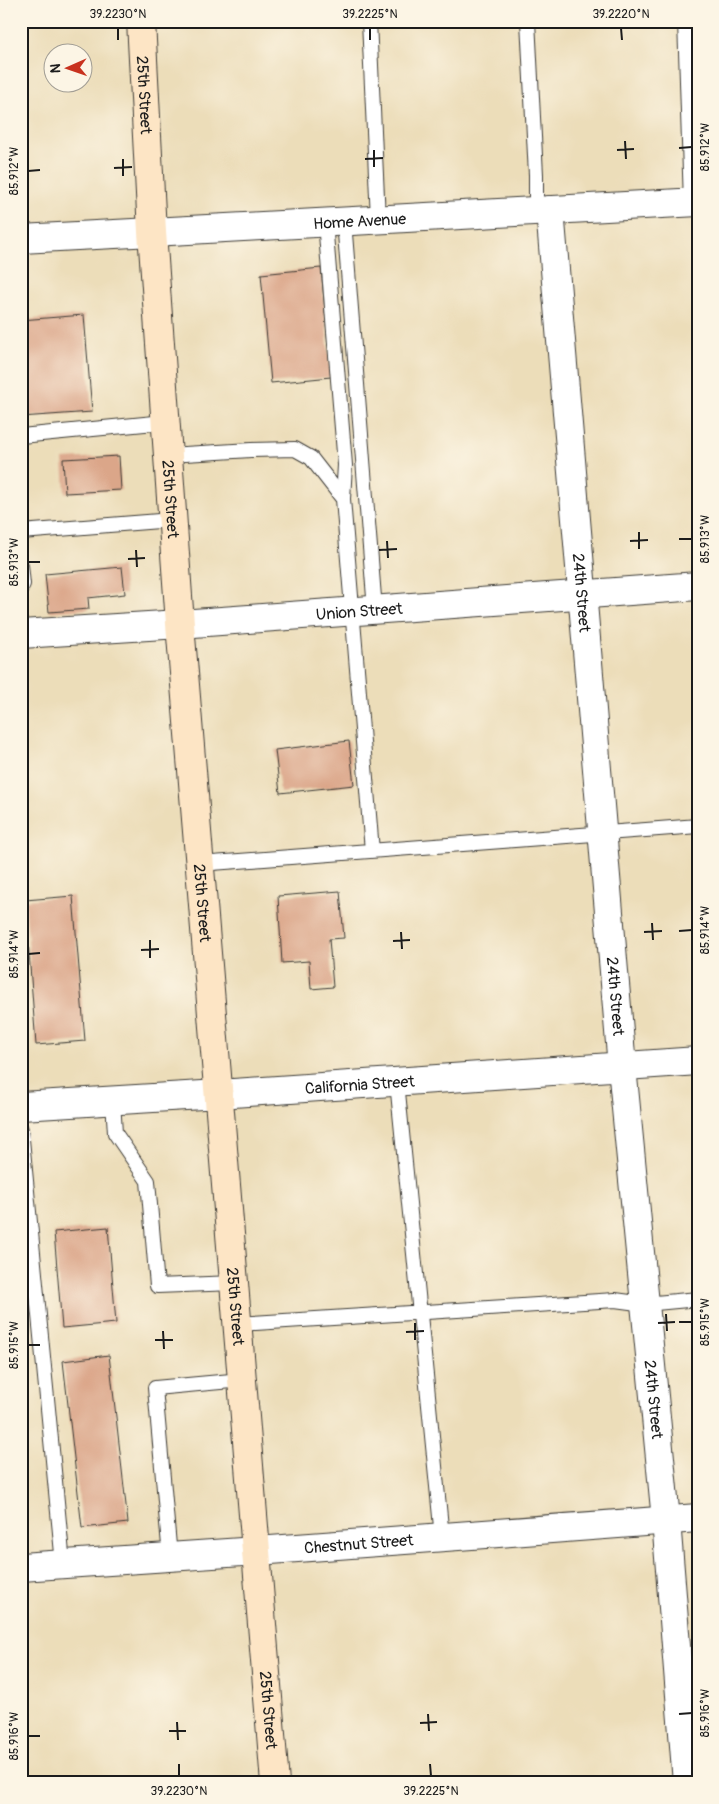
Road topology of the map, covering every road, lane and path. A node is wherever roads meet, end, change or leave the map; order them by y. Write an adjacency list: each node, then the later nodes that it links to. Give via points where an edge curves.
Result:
1 (141, 21): 9 (main road, 25th Street)
2 (369, 21): 7 (lane)
3 (528, 21): 6 (lane, via 536,175)
4 (685, 21): 5 (lane)
5 (694, 202): 6 (street, Home Avenue)
6 (543, 210): 7 (street, Home Avenue); 20 (street, 24th Street)
7 (378, 220): 8 (street, Home Avenue)
8 (334, 222): 9 (street, Home Avenue); 14 (lane, via 345,465); 21 (lane)
9 (152, 232): 10 (street, Home Avenue); 11 (main road, 25th Street)
10 (21, 239)
11 (166, 422): 12 (lane); 13 (main road, 25th Street)
12 (21, 436)
13 (168, 455): 14 (lane, via 295,449 311,458); 15 (main road, 25th Street)
14 (343, 499): 21 (lane)
15 (172, 520): 16 (lane); 22 (main road, 25th Street)
16 (21, 532)
17 (21, 565): 19 (lane)
18 (698, 586): 20 (street, Union Street)
19 (21, 588)
20 (581, 595): 21 (street, Union Street); 25 (street, 24th Street)
21 (363, 611): 22 (street, Union Street); 26 (lane)
22 (180, 624): 23 (street, Union Street); 27 (main road, 25th Street)
23 (21, 634)
24 (698, 826): 25 (lane)
25 (602, 833): 26 (lane); 29 (street, 24th Street)
26 (372, 851): 27 (lane)
27 (200, 864): 31 (main road, 25th Street)
28 (698, 1061): 29 (street, California Street)
29 (622, 1067): 30 (street, California Street); 37 (street, 24th Street)
30 (397, 1082): 31 (street, California Street); 38 (lane)
31 (219, 1094): 32 (street, California Street); 35 (main road, 25th Street)
32 (113, 1101): 33 (street, California Street); 35 (lane, via 115,1133 148,1181 157,1286)
33 (21, 1106)
34 (21, 1129): 46 (lane)
35 (234, 1282): 39 (main road, 25th Street)
36 (698, 1299): 37 (lane)
37 (645, 1304): 38 (lane, via 615,1300); 42 (street, 24th Street)
38 (420, 1312): 39 (lane); 43 (lane)
39 (238, 1324): 40 (main road, 25th Street)
40 (242, 1380): 44 (main road, 25th Street); 45 (lane, via 155,1388)
41 (698, 1518): 42 (street, Chestnut Street)
42 (666, 1520): 43 (street, Chestnut Street); 49 (street, 24th Street)
43 (442, 1537): 44 (street, Chestnut Street)
44 (257, 1552): 45 (street, Chestnut Street); 48 (main road, 25th Street)
45 (170, 1557): 46 (street, Chestnut Street)
46 (63, 1564): 47 (street, Chestnut Street)
47 (21, 1567)
48 (275, 1783)
49 (687, 1783)

